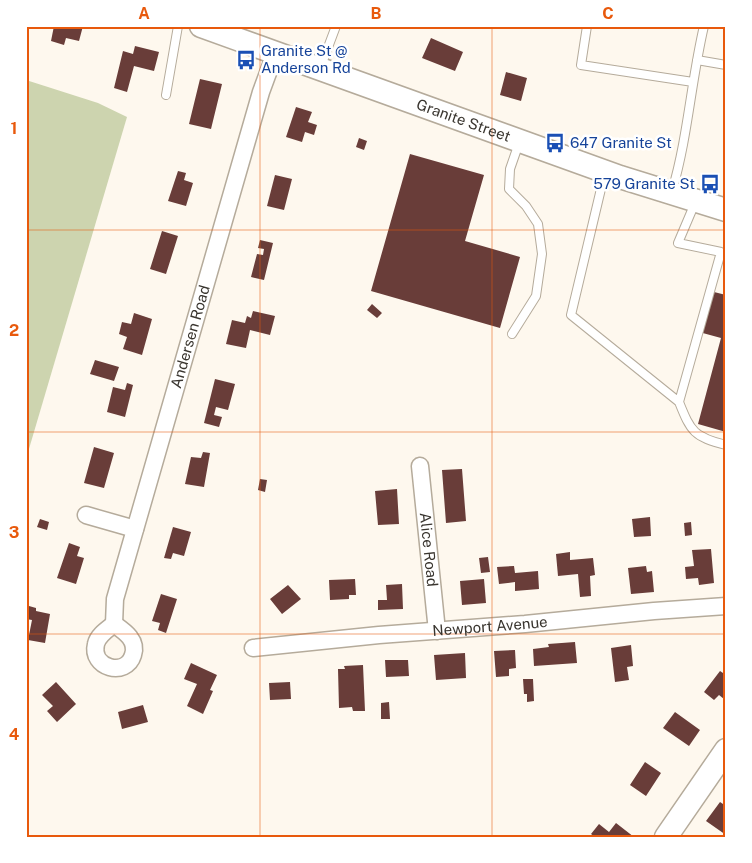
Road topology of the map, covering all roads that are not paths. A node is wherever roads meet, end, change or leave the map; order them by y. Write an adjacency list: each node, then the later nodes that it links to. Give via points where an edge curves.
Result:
1 (178, 26): 11 (lane)
2 (201, 26): 6 (main road, Granite Street)
3 (336, 26): 9 (lane)
4 (587, 26): 10 (lane, via 581,65)
5 (704, 26): 7 (lane)
6 (275, 54): 9 (main road, Granite Street); 22 (street, Andersen Road)
7 (697, 60): 8 (lane); 10 (lane)
8 (726, 64)
9 (320, 70): 12 (main road, Granite Street)
10 (693, 82): 14 (lane)
11 (166, 95)
12 (520, 141): 13 (main road, Granite Street); 17 (lane, via 510,168 509,189 538,224 542,254 536,296)
13 (605, 172): 14 (main road, Granite Street); 18 (lane, via 571,315)
14 (672, 193): 15 (main road, Granite Street)
15 (695, 201): 16 (main road, Granite Street); 18 (lane, via 678,243 721,252)
16 (726, 210)
17 (512, 334)
18 (679, 402): 19 (lane, via 696,434)
19 (726, 445)
20 (420, 466): 25 (street, Alice Road)
21 (86, 515): 22 (street)
22 (135, 530): 24 (street, Andersen Road, via 115,599)
23 (726, 606): 25 (street, Newport Avenue)
24 (114, 624)
25 (437, 631): 26 (street, Newport Avenue)
26 (253, 648)
27 (726, 750): 28 (main road)
28 (666, 837)

